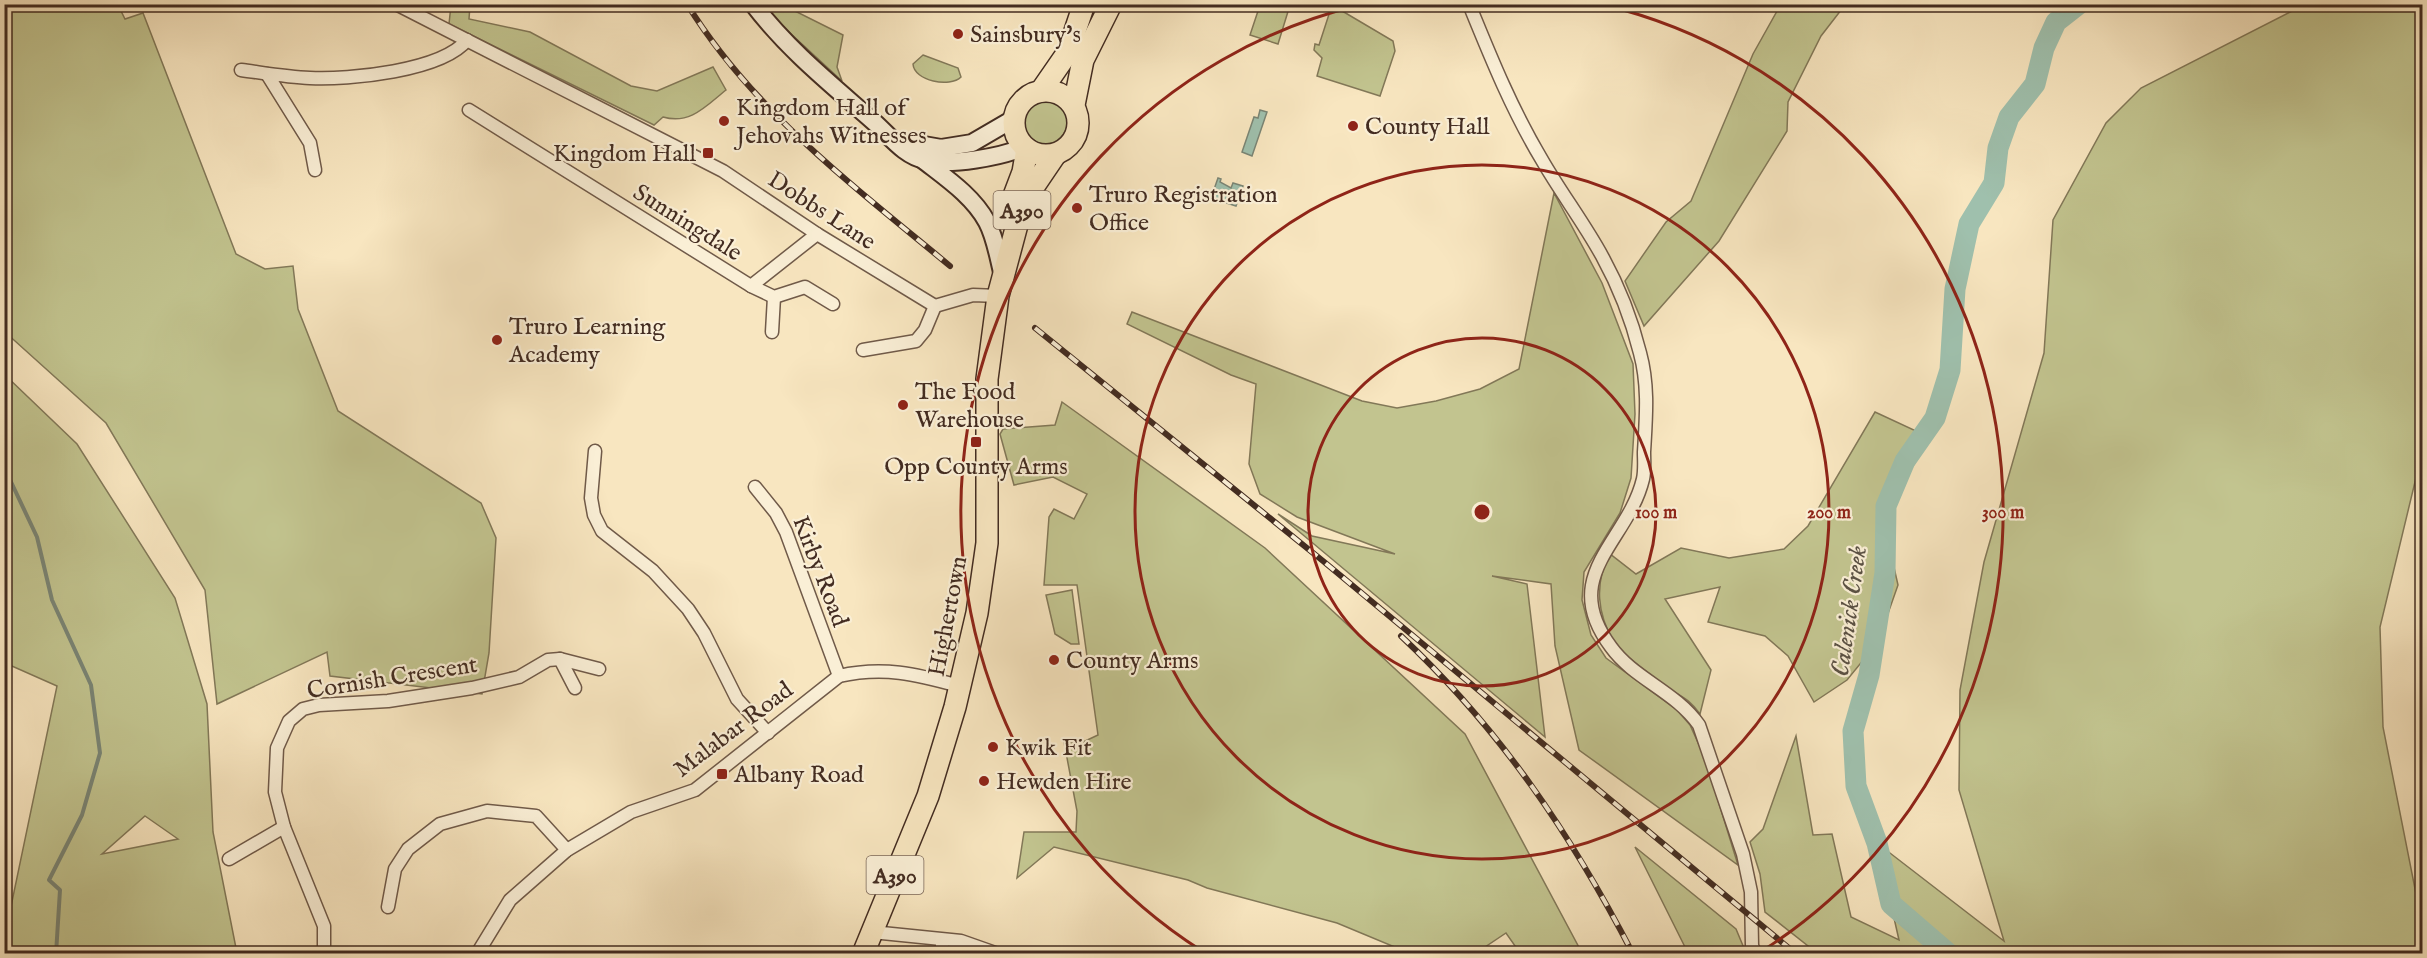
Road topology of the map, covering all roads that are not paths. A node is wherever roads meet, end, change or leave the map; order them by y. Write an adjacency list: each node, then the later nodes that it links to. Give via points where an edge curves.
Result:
1 (396, 4): 6 (street, Dobbs Lane)
2 (753, 4): 13 (street, via 813,70)
3 (1084, 4): 9 (highway, via 1068,52)
4 (1112, 4): 10 (highway, via 1083,60)
5 (1469, 4): 46 (street, via 1503,88 1542,160 1603,257 1640,352 1647,408 1644,477 1632,507 1600,558 1593,577 1592,600 1611,648 1687,707 1699,725 1743,854 1751,892 1752,946)
6 (468, 40): 8 (street, via 460,49 427,63 352,77); 18 (street, Dobbs Lane, via 723,171)
7 (241, 70): 8 (street)
8 (267, 74): 17 (street, via 310,143)
9 (1041, 91): 10 (highway, via 1062,94); 12 (highway, via 1026,98)
10 (1074, 105): 15 (highway, via 1077,132 1068,147)
11 (469, 110): 20 (street, Sunningdale)
12 (1015, 118): 13 (street, via 982,139 952,147 930,148); 14 (highway, via 1016,134)
13 (888, 137): 16 (street)
14 (1026, 148): 15 (highway, via 1035,154); 16 (street, via 954,162); 19 (highway, Highertown / A390, via 1023,172 1006,219)
15 (1055, 154): 19 (highway, Highertown / A390, via 1026,202)
16 (923, 160): 19 (street, via 979,210 994,238)
17 (315, 170)
18 (818, 234): 20 (street, Sunningdale); 24 (street, Dobbs Lane)
19 (1002, 272): 21 (highway, Highertown / A390)
20 (751, 286): 22 (street)
21 (998, 296): 24 (street, via 973,295); 32 (highway, Highertown / A390, via 987,379 987,543 977,613)
22 (774, 297): 23 (street, via 805,287); 25 (street)
23 (832, 304)
24 (934, 306): 26 (street, via 925,330 916,340)
25 (772, 332)
26 (863, 350)
27 (595, 451): 34 (street, via 591,498 602,531 653,571 688,609 737,699)
28 (755, 487): 31 (street, Kirby Road, via 786,532)
29 (560, 659): 30 (street); 33 (street); 35 (street, Cornish Crescent, via 548,660 519,676 472,688 303,709 289,721 277,748 275,792)
30 (599, 669)
31 (838, 675): 32 (street, via 865,670 894,671); 34 (street, Malabar Road)
32 (959, 686): 39 (highway, Highertown / A390, via 928,796)
33 (575, 688)
34 (768, 733): 36 (street, Malabar Road, via 695,790 631,812)
35 (284, 827): 37 (street); 41 (street, Cornish Crescent, via 324,926)
36 (567, 850): 38 (street, via 536,816 487,811 440,824 408,849 395,869); 42 (street, Malabar Road, via 510,900)
37 (229, 859)
38 (388, 907)
39 (872, 932): 40 (street); 43 (highway, Highertown / A390)
40 (942, 940): 44 (street); 45 (street, via 961,941)
41 (324, 954)
42 (477, 954)
43 (863, 954)
44 (942, 954)
45 (998, 954)
46 (1756, 954)

